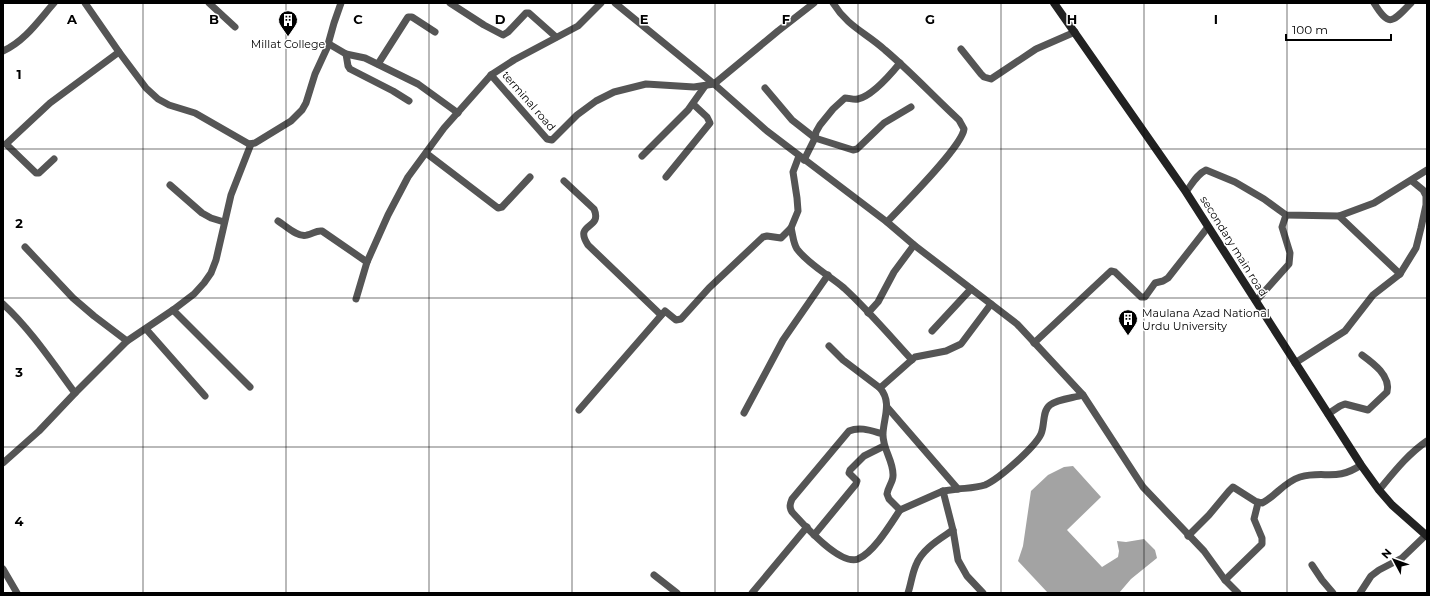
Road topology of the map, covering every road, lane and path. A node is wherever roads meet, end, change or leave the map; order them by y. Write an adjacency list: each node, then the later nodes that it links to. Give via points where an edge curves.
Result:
1 (54, 3): 20 (street, via 29,32)
2 (85, 3): 21 (street)
3 (209, 3): 14 (street)
4 (341, 3): 18 (street)
5 (450, 3): 17 (street, via 503,35 529,13)
6 (601, 3): 17 (street, via 578,26)
7 (616, 3): 13 (street)
8 (814, 3): 26 (street, terminal road)
9 (833, 3): 24 (street, via 846,21)
10 (1054, 3): 16 (main road, secondary main road)
11 (1374, 3): 12 (street, via 1383,16 1391,20)
12 (1411, 3)
13 (624, 6): 26 (street)
14 (235, 27)
15 (435, 32): 23 (street, via 408,17)
16 (1075, 32): 19 (street, via 1036,49 991,78 984,77); 45 (main road, secondary main road)
17 (556, 37): 25 (street)
18 (329, 44): 22 (street); 34 (street, via 302,110 291,121)
19 (960, 49)
20 (3, 51)
21 (119, 52): 34 (street, via 146,88 158,99 195,113); 38 (street, via 50,103 6,144 36,173)
22 (346, 54): 23 (street); 29 (street, via 350,70 389,88)
23 (378, 64): 32 (street, via 418,84)
24 (900, 64): 33 (street, via 865,96 856,100 845,98 839,102 820,125); 50 (street, via 959,120 964,129 962,137 946,159)
25 (492, 75): 27 (street, terminal road, via 546,139 550,140 596,101 614,92 646,84); 32 (street)
26 (714, 84): 27 (street, terminal road); 37 (street)
27 (705, 86): 30 (street)
28 (764, 88): 33 (street, via 792,120)
29 (409, 101)
30 (692, 104): 36 (street); 41 (street, via 710,123)
31 (911, 107): 33 (street, via 884,123 855,150)
32 (458, 113): 35 (street)
33 (815, 138): 37 (street)
34 (251, 144): 49 (street, via 231,195)
35 (426, 153): 40 (street, via 498,208 502,207); 55 (street, via 408,177)
36 (642, 156)
37 (801, 158): 50 (street); 52 (street, via 793,172 798,211)
38 (54, 159)
39 (1427, 170): 43 (street)
40 (530, 177)
41 (666, 177)
42 (564, 181): 65 (street, via 596,213 596,220 583,234 588,245)
43 (1412, 181): 47 (street, via 1374,203); 56 (street, via 1423,190 1426,205 1417,244)
44 (170, 185): 49 (street, via 202,213)
45 (1186, 192): 46 (street, via 1197,176 1206,170 1235,182); 51 (main road, secondary main road)
46 (1286, 215): 47 (street); 60 (street, via 1282,227 1290,254 1289,264)
47 (1339, 216): 56 (street)
48 (278, 221): 55 (street, via 302,236 322,231)
49 (224, 222): 63 (street, via 211,273 194,294)
50 (887, 222): 53 (street)
51 (1208, 227): 60 (main road, secondary main road); 69 (street, via 1168,278 1156,283 1145,297 1141,297 1111,271)
52 (791, 228): 57 (street, via 798,250); 65 (street, via 781,238 767,236 760,240 709,288 681,319 676,320 665,311)
53 (914, 245): 58 (street); 64 (street, via 894,272 881,298)
54 (25, 247): 68 (street, via 73,298)
55 (367, 262): 59 (street)
56 (1400, 274): 73 (street, via 1373,295 1345,331)
57 (828, 275): 64 (street, via 849,292); 81 (street, via 779,346)
58 (971, 289): 62 (street); 67 (street)
59 (356, 299)
60 (1256, 301): 73 (main road, secondary main road)
61 (3, 304): 76 (street, via 41,345)
62 (991, 304): 69 (street); 72 (street, via 961,344)
63 (173, 310): 66 (street); 74 (street)
64 (868, 313): 72 (street)
65 (661, 315): 80 (street)
66 (146, 328): 68 (street); 78 (street)
67 (932, 331)
68 (127, 341): 76 (street)
69 (1034, 343): 77 (street)
70 (829, 346): 75 (street)
71 (1362, 355): 82 (street, via 1380,369 1387,384 1387,392 1368,410 1346,404)
72 (912, 360): 75 (street)
73 (1295, 363): 82 (main road, secondary main road)
74 (250, 387)
75 (880, 388): 79 (street)
76 (74, 393): 86 (street, via 39,431)
77 (1083, 395): 88 (street, via 1051,404 1045,414 1042,433 1037,441 994,480 979,486); 96 (street, via 1143,486)
78 (205, 396)
79 (887, 407): 83 (street); 88 (street)
80 (579, 410)
81 (744, 413)
82 (1328, 414): 87 (main road, secondary main road)
83 (883, 434): 85 (street); 93 (street, via 860,428 850,430 792,499 789,508)
84 (1427, 441): 89 (street, via 1401,463)
85 (884, 446): 92 (street, via 893,476 887,489 888,497); 95 (street, via 864,456 850,470 849,473 857,481 856,484)
86 (3, 463)
87 (1360, 465): 89 (main road, secondary main road); 91 (street, via 1344,473 1311,474 1293,479 1265,502)
88 (958, 489): 90 (street)
89 (1379, 490): 97 (main road, secondary main road)
90 (943, 491): 92 (street); 94 (street)
91 (1258, 503): 96 (street, via 1236,488 1231,488 1209,516); 101 (street, via 1254,519 1262,544)
92 (900, 510): 95 (street, via 876,543 858,559 853,560 839,555)
93 (807, 527): 95 (street); 104 (street)
94 (953, 530): 105 (street, via 933,544 917,563); 106 (street, via 958,560 967,576)
95 (814, 535)
96 (1188, 536): 101 (street, via 1204,551)
97 (1426, 536): 109 (street, via 1402,558 1371,576)
98 (1312, 565): 108 (street)
99 (3, 569): 102 (street)
100 (654, 575): 103 (street)
101 (1225, 580): 107 (street)
102 (17, 593)
103 (677, 593)
104 (752, 593)
105 (908, 593)
106 (983, 593)
107 (1238, 593)
108 (1333, 593)
109 (1360, 593)

